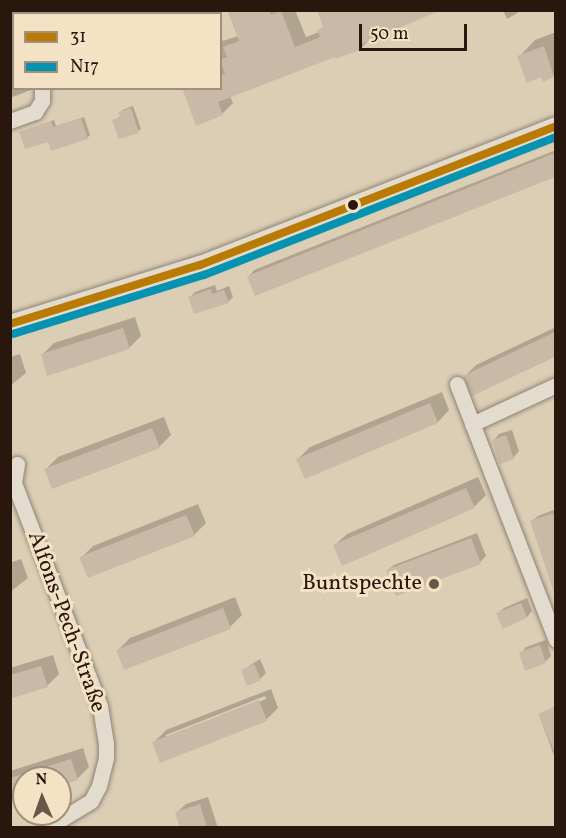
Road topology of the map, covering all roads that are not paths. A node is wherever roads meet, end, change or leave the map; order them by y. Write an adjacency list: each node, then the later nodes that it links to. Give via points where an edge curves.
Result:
1 (42, 90): 2 (street, via 42,101 35,112)
2 (10, 121)
3 (555, 126): 4 (street, via 200,265)
4 (10, 324)
5 (457, 384): 7 (street)
6 (555, 385): 7 (street)
7 (472, 424): 9 (street)
8 (17, 464): 10 (street, Alfons-Pech-Straße, via 14,483 100,706 106,743 106,758 92,801)
9 (555, 640)
10 (47, 828)

